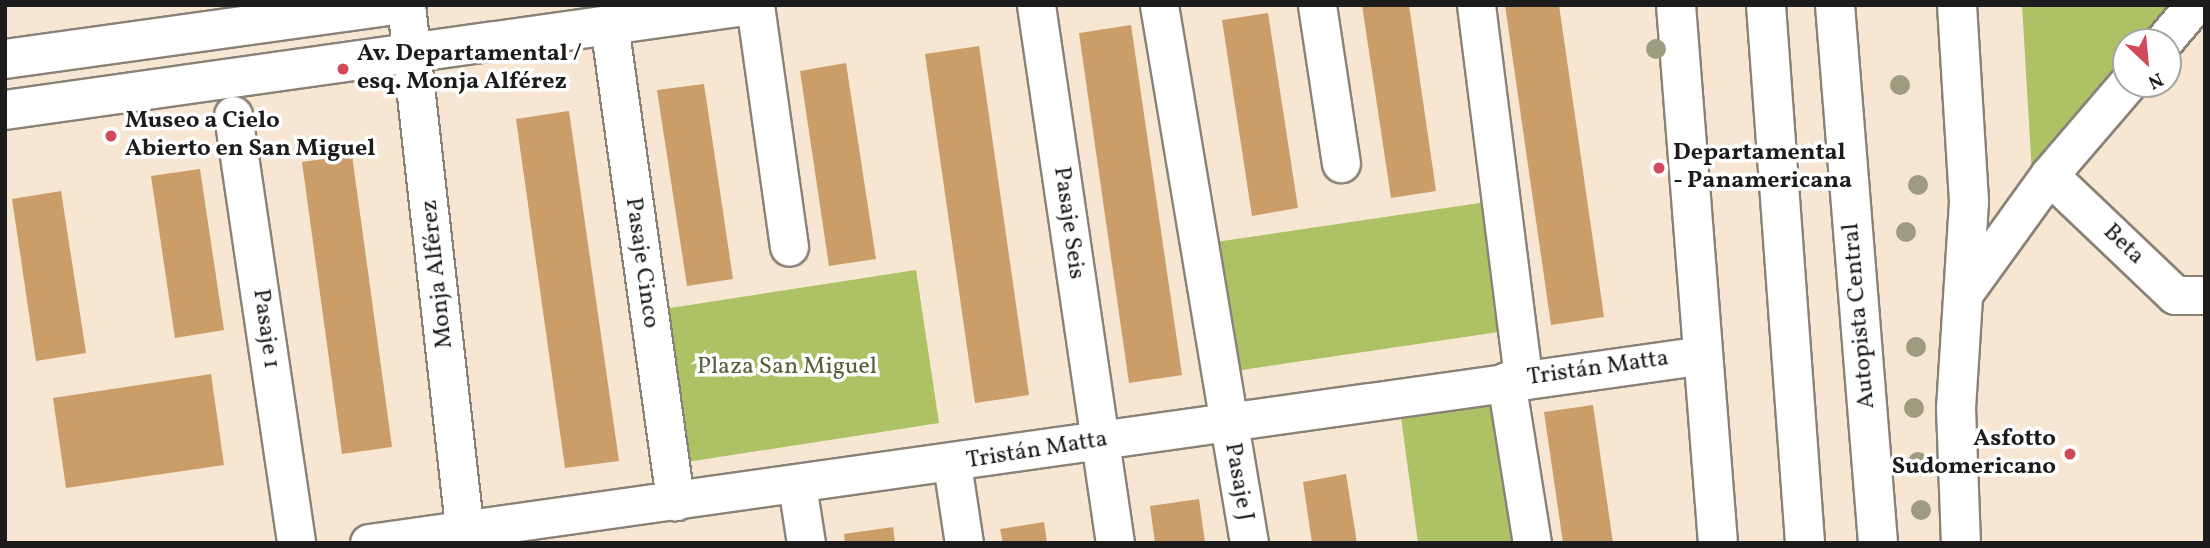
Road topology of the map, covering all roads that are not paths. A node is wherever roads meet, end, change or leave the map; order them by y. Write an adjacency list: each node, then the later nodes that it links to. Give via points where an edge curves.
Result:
1 (393, 5): 13 (main road)
2 (406, 5): 16 (street, Monja Alférez)
3 (753, 5): 14 (main road); 23 (street)
4 (1037, 5): 29 (street, Pasaje Seis)
5 (1159, 5): 28 (street, Pasaje J)
6 (1317, 5): 21 (street)
7 (1476, 5): 27 (street)
8 (1676, 5): 26 (main road)
9 (1766, 5): 42 (main road)
10 (1835, 5): 43 (main road, Autopista Central)
11 (1957, 5): 24 (main road, via 1969,202)
12 (2194, 5): 15 (street)
13 (275, 13): 17 (main road)
14 (609, 24): 16 (main road); 32 (street, Pasaje Cinco)
15 (2175, 28)
16 (414, 52): 19 (main road); 33 (street, Monja Alférez)
17 (5, 59)
18 (2115, 98): 22 (street)
19 (5, 110)
20 (233, 115): 34 (street, Pasaje 1)
21 (1341, 163)
22 (2049, 175): 24 (street); 25 (street, Beta, via 2175,295)
23 (789, 247)
24 (1964, 293): 44 (main road, via 1956,408)
25 (2205, 295)
26 (1703, 355): 27 (street, Tristán Matta); 41 (main road)
27 (1515, 380): 28 (street, Tristán Matta); 40 (street)
28 (1227, 421): 29 (street, Tristán Matta); 39 (street, Pasaje J)
29 (1100, 442): 30 (street, Tristán Matta); 38 (street, Pasaje Seis)
30 (952, 464): 31 (street, Tristán Matta); 37 (street)
31 (797, 485): 32 (street, Tristán Matta); 36 (street)
32 (674, 501): 33 (street, Tristán Matta)
33 (465, 536): 35 (street, Tristán Matta)
34 (296, 543)
35 (369, 543)
36 (806, 543)
37 (964, 543)
38 (1115, 543)
39 (1249, 543)
40 (1532, 543)
41 (1718, 543)
42 (1805, 543)
43 (1878, 543)
44 (1961, 543)

